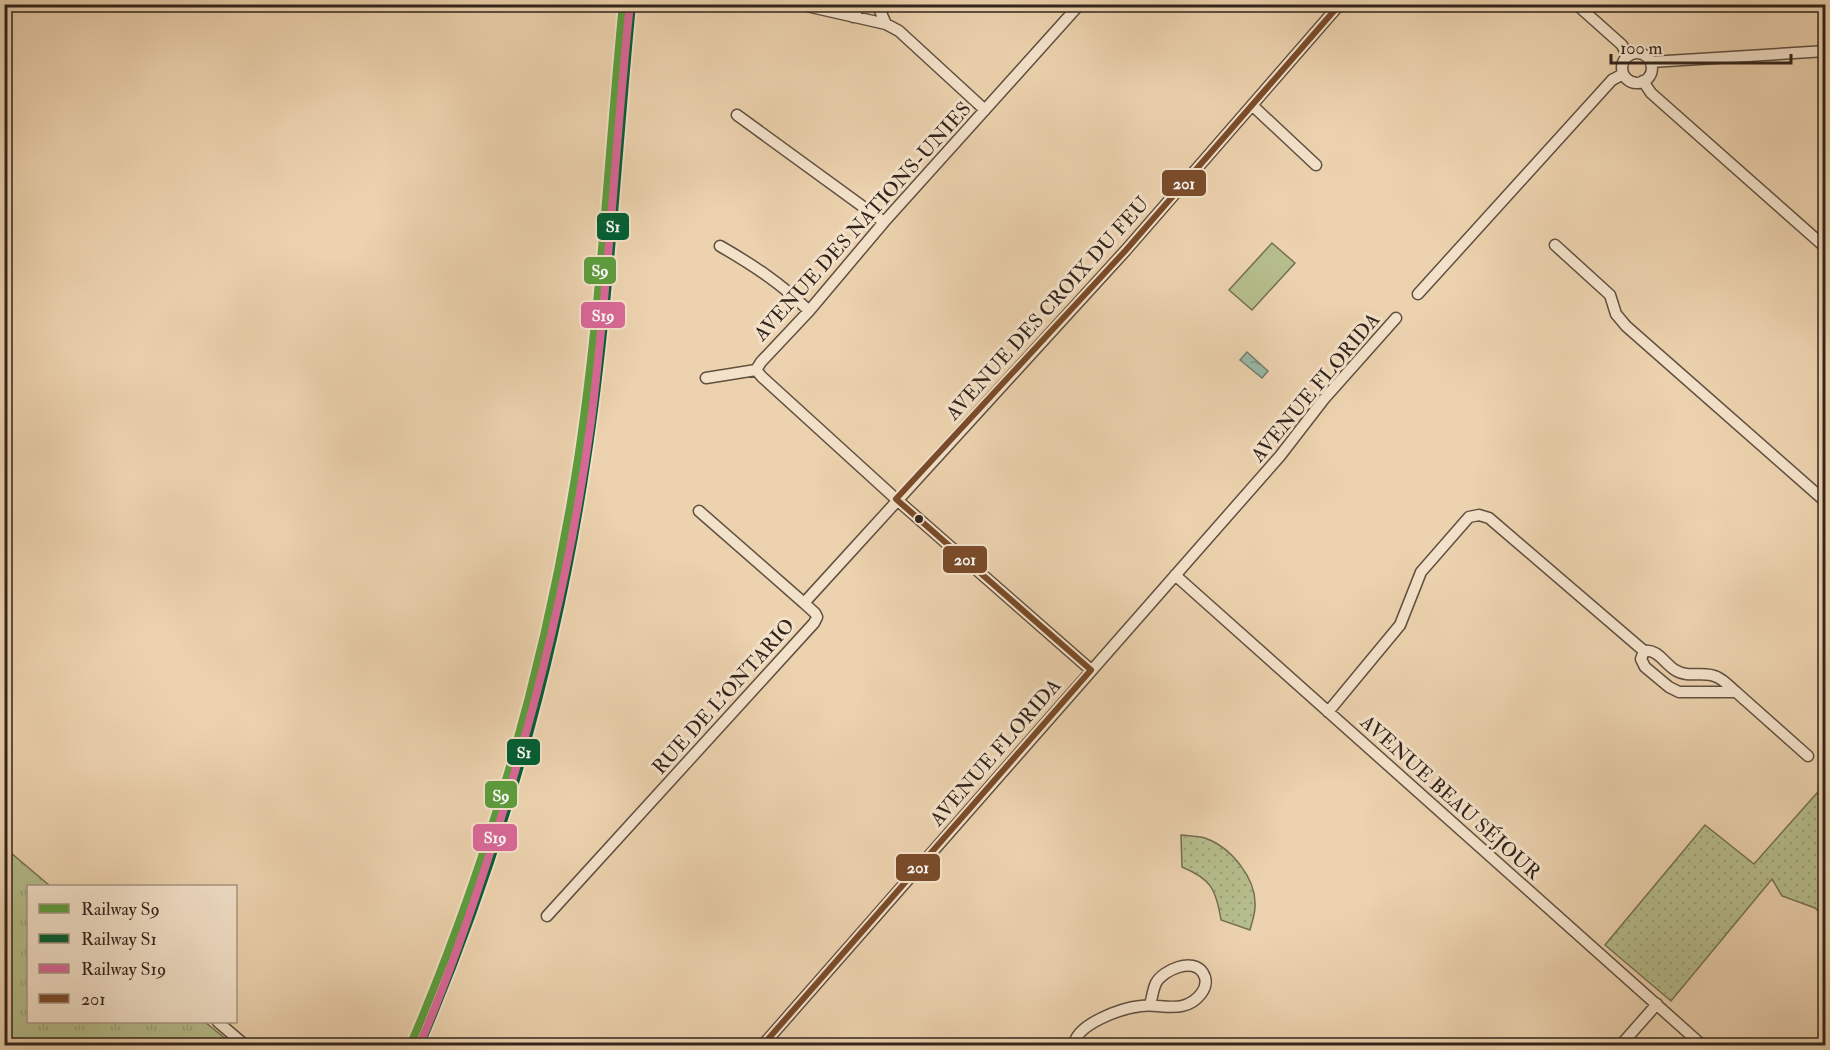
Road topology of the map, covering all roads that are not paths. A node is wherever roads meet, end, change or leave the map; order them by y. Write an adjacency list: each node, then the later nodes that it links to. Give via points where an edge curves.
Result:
1 (798, 4): 9 (street)
2 (861, 4): 9 (street)
3 (877, 4): 10 (street)
4 (1080, 4): 17 (street, AVENUE DES NATIONS-UNIES)
5 (1341, 4): 16 (street, AVENUE DES CROIX DU FEU)
6 (1576, 4): 12 (street, via 1622,45)
7 (1825, 4): 8 (street)
8 (1826, 13)
9 (853, 16): 10 (street)
10 (886, 24): 17 (street, via 899,31)
11 (1826, 51): 13 (street)
12 (1627, 56): 13 (street, via 1640,53); 14 (street)
13 (1651, 62): 15 (street, via 1652,69)
14 (1623, 74): 15 (street, via 1635,83); 24 (street, via 1612,80)
15 (1643, 81): 23 (street, via 1651,93)
16 (1253, 106): 19 (street); 29 (street, AVENUE DES CROIX DU FEU)
17 (984, 110): 20 (street, AVENUE DES NATIONS-UNIES)
18 (737, 115): 20 (street)
19 (1316, 165)
20 (884, 222): 25 (street, AVENUE DES NATIONS-UNIES)
21 (1555, 245): 30 (street, via 1610,295 1616,314 1626,326)
22 (720, 246): 25 (street, via 763,271)
23 (1826, 248)
24 (1418, 294)
25 (809, 311): 27 (street, AVENUE DES NATIONS-UNIES)
26 (1396, 318): 32 (street, AVENUE FLORIDA)
27 (756, 370): 28 (street); 29 (street, AVENUE DES NATIONS-UNIES)
28 (706, 378)
29 (896, 499): 33 (street, RUE DE L'ONTARIO); 35 (street, AVENUE DES NATIONS-UNIES)
30 (1826, 502)
31 (699, 511): 33 (street)
32 (1175, 575): 35 (street, AVENUE FLORIDA); 39 (street, AVENUE BEAU SÉJOUR)
33 (804, 603): 41 (street, RUE DE L'ONTARIO, via 815,613 814,623)
34 (1644, 651): 36 (street, via 1655,653); 37 (street, via 1641,659 1645,667); 39 (street, via 1489,518 1479,515 1469,517 1421,572 1400,625)
35 (1091, 670): 46 (street, AVENUE FLORIDA)
36 (1681, 673): 37 (street); 38 (street, via 1716,676)
37 (1679, 692): 38 (street)
38 (1736, 692): 40 (street)
39 (1328, 712): 42 (street, AVENUE BEAU SÉJOUR)
40 (1808, 756)
41 (547, 916)
42 (1657, 1004): 48 (street); 49 (street, AVENUE BEAU SÉJOUR)
43 (1150, 1005): 43 (street, via 1156,983 1163,975 1184,965 1197,967 1203,973 1206,984 1194,1000 1184,1006); 47 (street, via 1103,1018 1076,1035)
44 (220, 1023): 45 (street)
45 (246, 1046)
46 (762, 1046)
47 (1074, 1046)
48 (1620, 1046)
49 (1703, 1046)

